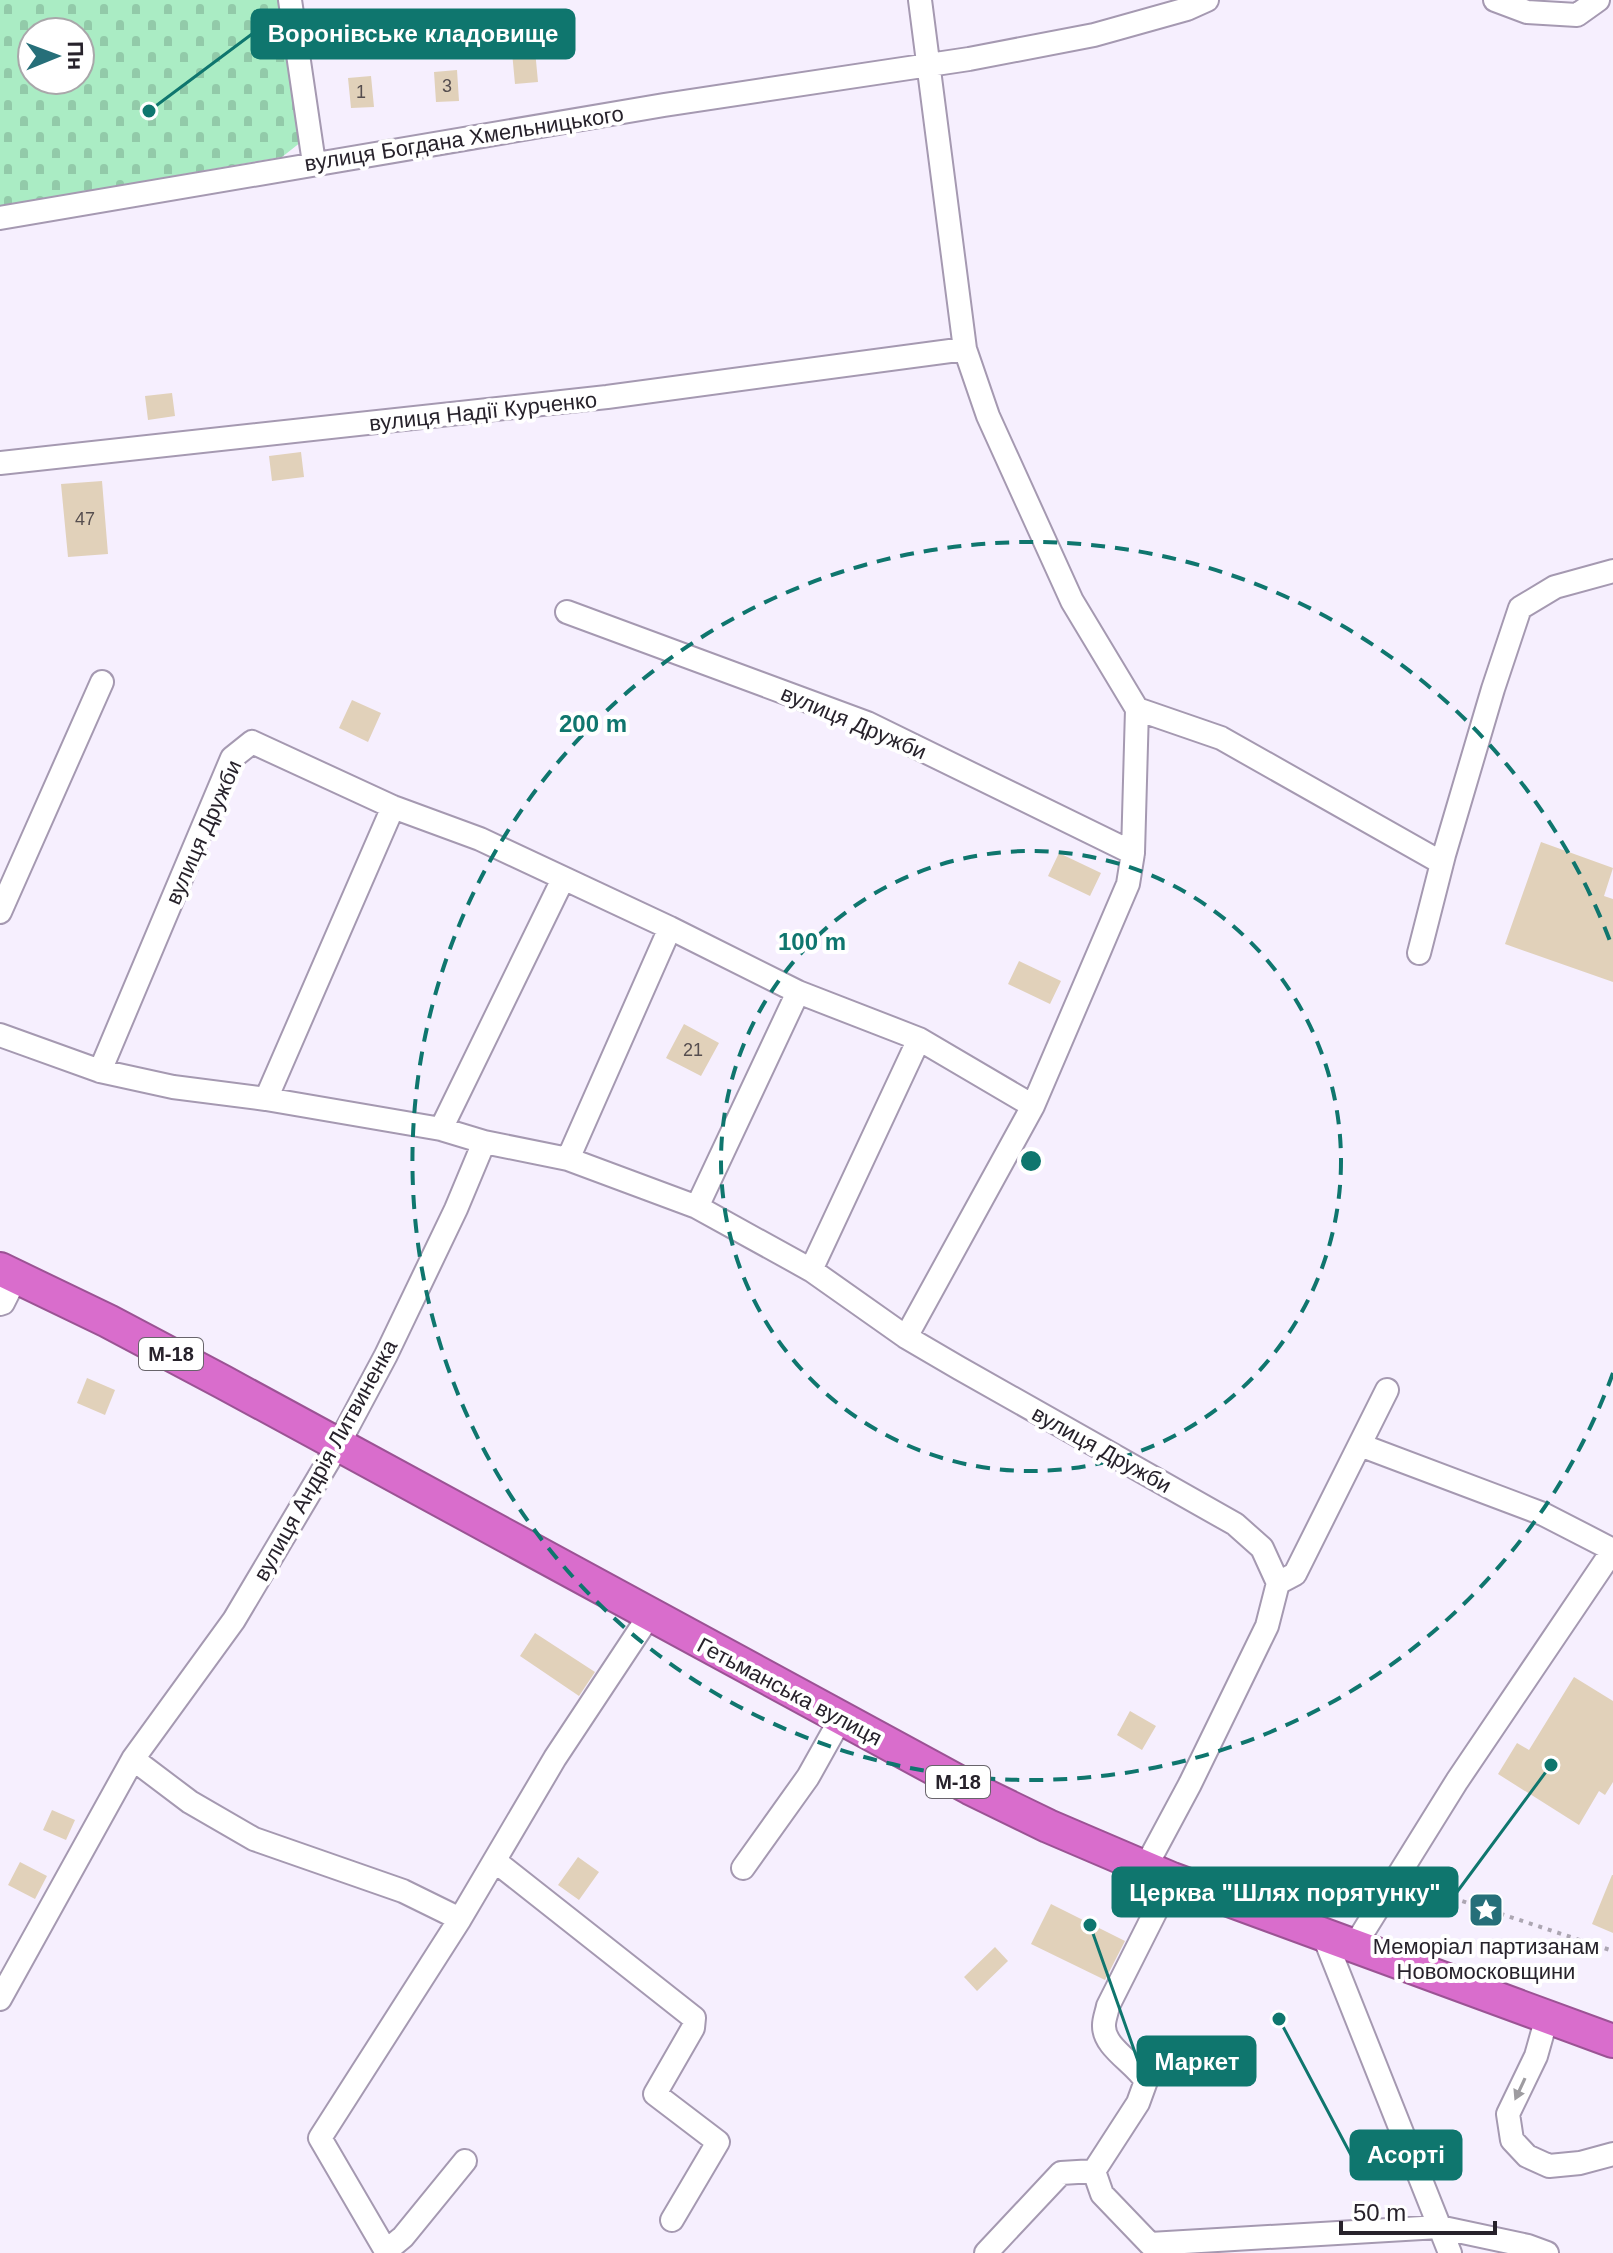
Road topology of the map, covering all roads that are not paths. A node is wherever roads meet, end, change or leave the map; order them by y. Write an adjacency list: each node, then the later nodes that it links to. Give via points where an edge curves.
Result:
1 (290, 0): 7 (street)
2 (920, 0): 6 (street)
3 (1207, 0): 6 (street, вулиця Богдана Хмельницького, via 1094,35)
4 (1495, 0): 5 (street, via 1527,12 1577,15)
5 (1598, 0)
6 (929, 64): 7 (street, вулиця Богдана Хмельницького); 9 (street)
7 (314, 163): 8 (street, вулиця Богдана Хмельницького)
8 (0, 218)
9 (965, 349): 10 (street, вулиця Надії Курченко, via 607,397); 14 (street, via 988,416 1072,601)
10 (0, 463)
11 (1613, 571): 17 (street, via 1555,587 1520,608)
12 (567, 612): 16 (street, вулиця Дружби, via 867,723)
13 (102, 682): 19 (street)
14 (1137, 709): 16 (street); 17 (street, via 1221,738)
15 (393, 807): 18 (street, вулиця Дружби, via 480,839); 25 (street, вулиця Дружби, via 252,742 232,758); 26 (street)
16 (1133, 853): 27 (street, via 1128,884)
17 (1442, 863): 21 (street)
18 (563, 879): 20 (street, вулиця Дружби); 28 (street)
19 (0, 912)
20 (670, 928): 22 (street, вулиця Дружби); 30 (street)
21 (1419, 953)
22 (798, 992): 24 (street, вулиця Дружби); 31 (street)
23 (0, 1035): 25 (street, вулиця Дружби)
24 (919, 1039): 27 (street, вулиця Дружби); 32 (street)
25 (100, 1071): 26 (street, вулиця Дружби)
26 (266, 1099): 28 (street, вулиця Дружби)
27 (1033, 1106): 34 (street)
28 (441, 1129): 29 (street, вулиця Дружби)
29 (484, 1142): 30 (street, вулиця Дружби); 36 (street, вулиця Андрія Литвиненка, via 386,1355)
30 (568, 1159): 31 (street, вулиця Дружби)
31 (697, 1207): 32 (street, вулиця Дружби)
32 (811, 1270): 34 (street, вулиця Дружби)
33 (5, 1283): 36 (highway, Гетьманська вулиця / М-18, via 108,1321)
34 (906, 1337): 38 (street, вулиця Дружби, via 1235,1524 1262,1548)
35 (1387, 1390): 37 (street)
36 (338, 1445): 39 (highway, Гетьманська вулиця / М-18); 41 (street, вулиця Андрія Литвиненка, via 234,1620)
37 (1360, 1445): 38 (street, via 1295,1574); 47 (street, via 1543,1514 1613,1550 1457,1781)
38 (1278, 1583): 44 (street, via 1267,1626 1190,1784)
39 (649, 1616): 40 (highway, Гетьманська вулиця / М-18); 42 (street, via 555,1758)
40 (841, 1718): 43 (street, via 808,1777); 44 (highway, Гетьманська вулиця / М-18, via 970,1788)
41 (133, 1759): 45 (street, via 190,1802 254,1839 403,1891); 48 (street, вулиця Андрія Литвиненка)
42 (495, 1861): 45 (street); 54 (street, via 694,2018 655,2094 718,2142)
43 (743, 1868)
44 (1158, 1873): 46 (highway, Гетьманська вулиця / М-18); 53 (street, via 1104,2026 1107,2040 1146,2081 1138,2103)
45 (460, 1919): 52 (street, via 320,2138 386,2251)
46 (1323, 1934): 47 (highway, Гетьманська вулиця / М-18); 55 (street)
47 (1355, 1945): 49 (highway, Гетьманська вулиця / М-18)
48 (0, 1999)
49 (1547, 2017): 50 (highway, Гетьманська вулиця / М-18); 51 (street, one-way to 51, via 1536,2056 1508,2114 1512,2140 1527,2156 1549,2166)
50 (1613, 2041)
51 (1613, 2154)
52 (465, 2161)
53 (1094, 2171): 55 (street, via 1102,2194 1150,2244); 56 (street, via 1061,2173)
54 (672, 2220)
55 (1439, 2227): 57 (street); 58 (street)
56 (986, 2253)
57 (1450, 2253)
58 (1547, 2253)

